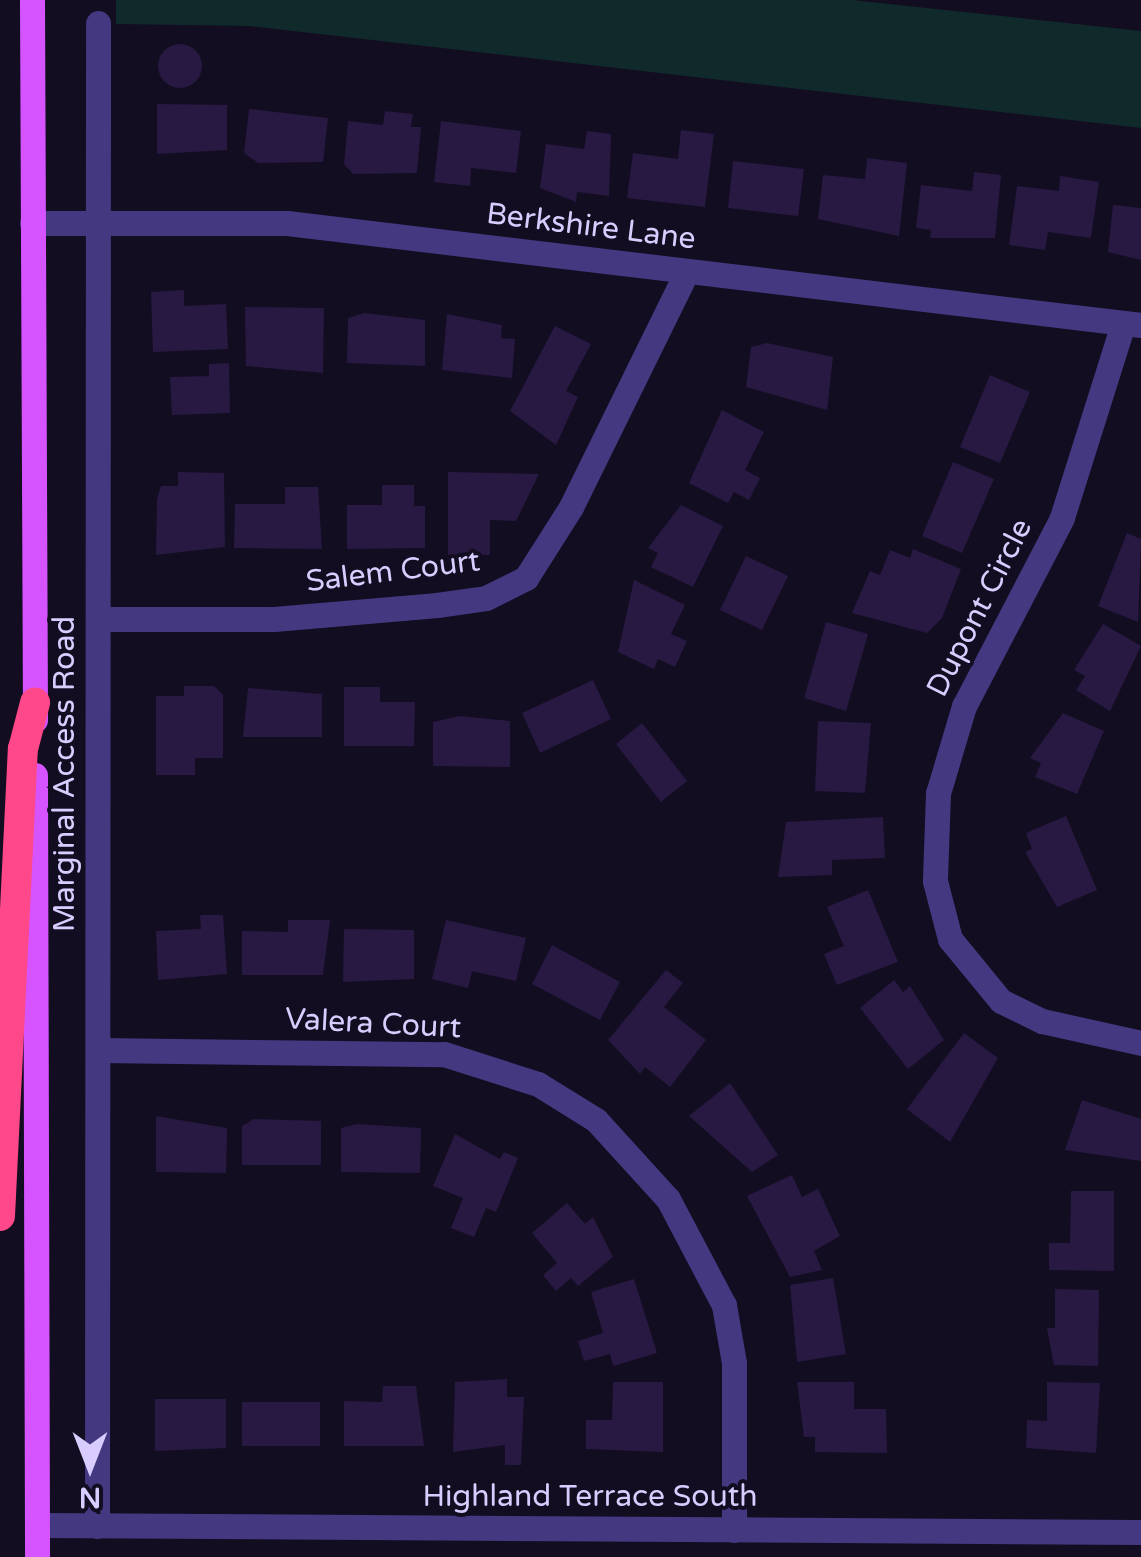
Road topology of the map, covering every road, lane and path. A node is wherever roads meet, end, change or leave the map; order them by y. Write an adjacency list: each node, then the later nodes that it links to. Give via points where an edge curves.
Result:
1 (32, 0): 4 (main road)
2 (98, 23): 3 (street, Marginal Access Road)
3 (98, 222): 4 (street, Berkshire Lane); 5 (street, Berkshire Lane, via 287,223); 7 (street, Marginal Access Road)
4 (32, 223): 8 (main road)
5 (687, 271): 6 (street, Berkshire Lane); 7 (street, Salem Court, via 572,507 526,578 486,598 437,604 274,618)
6 (1132, 325): 9 (street, Dupont Circle, via 1062,518 964,706 938,792 935,882 950,939 1001,1001)
7 (98, 618): 10 (street, Marginal Access Road)
8 (35, 703): 11 (highway, via 23,749); 12 (main road)
9 (1141, 1044)
10 (98, 1050): 13 (street, Marginal Access Road); 14 (street, Valera Court, via 444,1054 538,1084 596,1120 668,1199 724,1305 734,1363)
11 (0, 1216)
12 (38, 1526): 13 (street, Highland Terrace South); 16 (main road)
13 (98, 1526): 14 (street, Highland Terrace South)
14 (734, 1530): 15 (street, Highland Terrace South)
15 (1141, 1532)
16 (37, 1557)

